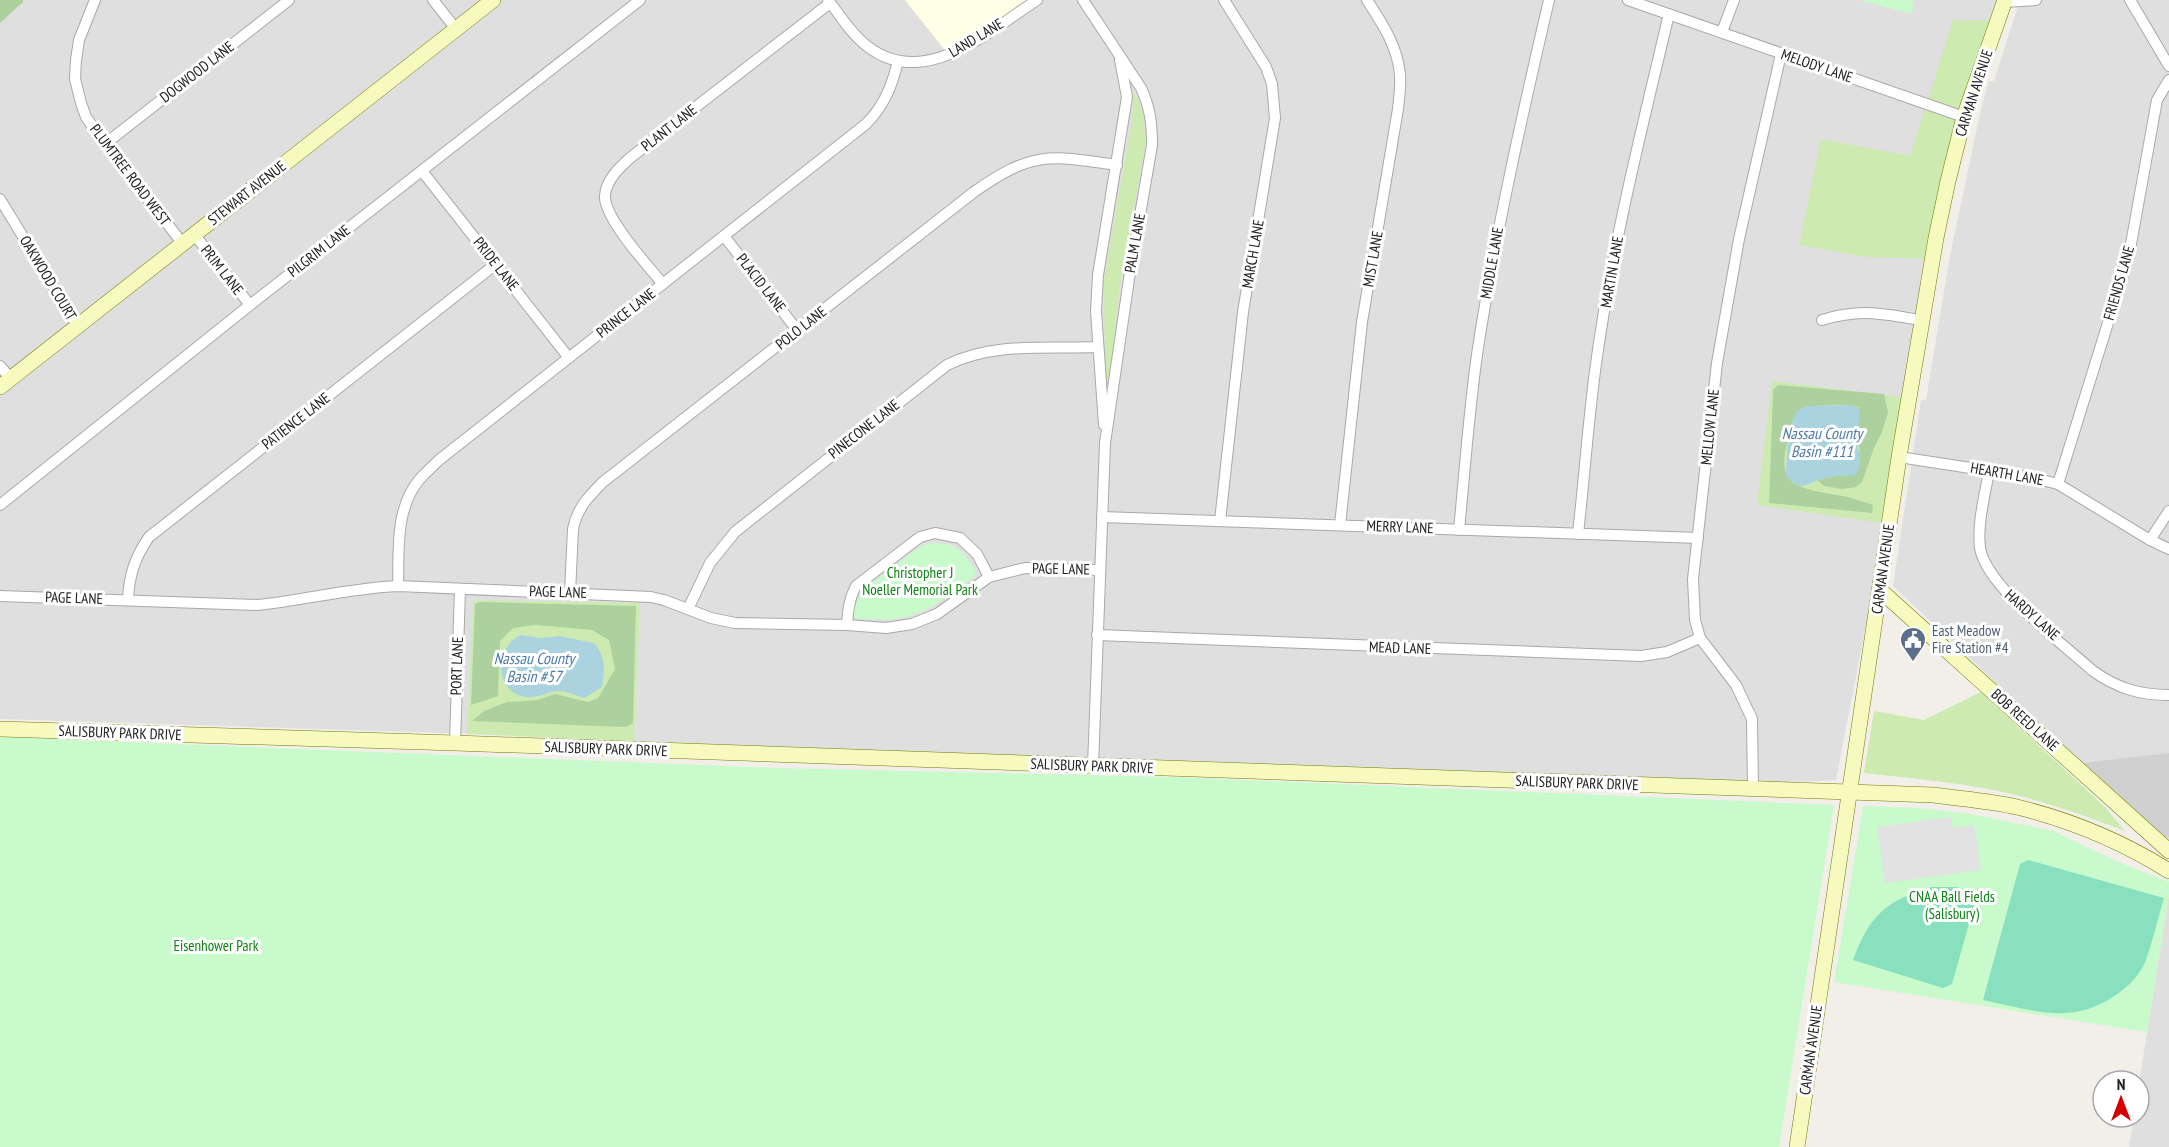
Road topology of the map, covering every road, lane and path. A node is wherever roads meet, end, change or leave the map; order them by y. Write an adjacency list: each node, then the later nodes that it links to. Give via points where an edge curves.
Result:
1 (95, 0): 27 (street, PLUMTREE ROAD WEST, via 79,40 75,79 86,117)
2 (289, 0): 27 (street, DOGWOOD LANE)
3 (433, 0): 19 (street)
4 (494, 0): 19 (main road, STEWART AVENUE)
5 (640, 0): 29 (street, PILGRIM LANE)
6 (1037, 0): 23 (street, LAND LANE, via 959,51 939,59)
7 (1083, 0): 21 (street, PALM LANE)
8 (1224, 0): 51 (street, MARCH LANE, via 1266,66 1275,118 1243,312)
9 (1367, 0): 52 (street, MIST LANE, via 1394,48 1400,75 1399,98 1362,322)
10 (1549, 0): 53 (street, MIDDLE LANE, via 1496,241 1478,351)
11 (1628, 0): 18 (street, MELODY LANE)
12 (1647, 0): 18 (street, MELODY LANE)
13 (1734, 0): 20 (street)
14 (2036, 0): 16 (street)
15 (2130, 0): 24 (street)
16 (2005, 1): 26 (main road, CARMAN AVENUE)
17 (829, 2): 23 (street, via 867,46); 34 (street, PLANT LANE, via 630,158 612,177 605,195 607,210)
18 (1669, 14): 20 (street, MELODY LANE); 54 (street, MARTIN LANE, via 1624,202 1607,297)
19 (456, 29): 32 (main road, STEWART AVENUE)
20 (1722, 32): 22 (street, MELODY LANE)
21 (1118, 50): 28 (street, PALM LANE, via 1127,97); 44 (street, PALM LANE, via 1147,101 1152,145)
22 (1781, 54): 26 (street, MELODY LANE); 55 (street, MELLOW LANE, via 1739,239 1717,363)
23 (898, 62): 31 (street, PRINCE LANE, via 878,112 866,124)
24 (2169, 66)
25 (2169, 80): 47 (street, FRIENDS LANE, via 2157,100 2129,255)
26 (1964, 117): 37 (main road, CARMAN AVENUE)
27 (105, 144): 32 (street, PLUMTREE ROAD WEST)
28 (1117, 165): 39 (street, POLO LANE, via 1045,158 1002,172); 40 (street, PALM LANE, via 1098,275)
29 (423, 171): 33 (street, PRIDE LANE); 35 (street, PILGRIM LANE)
30 (0, 199): 38 (street, OAKWOOD COURT)
31 (724, 236): 34 (street, PRINCE LANE); 39 (street, PLACID LANE)
32 (189, 239): 35 (street, PRIM LANE); 38 (main road, STEWART AVENUE)
33 (496, 264): 41 (street, PRIDE LANE); 65 (street, PATIENCE LANE, via 149,537 132,569)
34 (663, 284): 41 (street, PRINCE LANE)
35 (250, 305): 48 (street, PILGRIM LANE)
36 (1822, 320): 37 (street, via 1874,312)
37 (1921, 320): 45 (main road, CARMAN AVENUE)
38 (78, 327): 43 (main road, STEWART AVENUE)
39 (797, 330): 63 (street, POLO LANE, via 585,500 573,529)
40 (1097, 347): 44 (street, PALM LANE); 66 (street, PINECONE LANE, via 993,350 947,365 735,532 710,562)
41 (569, 358): 60 (street, PRINCE LANE, via 439,460 418,482 401,521)
42 (0, 366): 43 (street)
43 (5, 383)
44 (1105, 443): 50 (street, PALM LANE)
45 (1899, 457): 46 (street, HEARTH LANE); 62 (main road, CARMAN AVENUE)
46 (1989, 471): 47 (street, HEARTH LANE); 70 (street, HARDY LANE, via 1980,545 1988,571 2003,590 2108,682 2147,694)
47 (2058, 484): 56 (street, HEARTH LANE)
48 (0, 505)
49 (2169, 511): 56 (street)
50 (1101, 517): 51 (street, MERRY LANE); 58 (street, PALM LANE)
51 (1220, 521): 52 (street, MERRY LANE)
52 (1340, 525): 53 (street, MERRY LANE)
53 (1459, 530): 54 (street, MERRY LANE)
54 (1578, 534): 55 (street, MERRY LANE)
55 (1698, 538): 69 (street, MELLOW LANE, via 1693,602)
56 (2150, 540): 57 (street, HEARTH LANE)
57 (2169, 549)
58 (1099, 570): 59 (street, PAGE LANE, via 1025,568); 68 (street, PALM LANE)
59 (989, 577): 67 (street, PAGE LANE, via 937,614 912,624 886,628); 67 (street, via 977,554 960,538 934,533 920,537 856,586 848,607)
60 (399, 586): 61 (street, PAGE LANE); 65 (street, PAGE LANE, via 258,605)
61 (460, 589): 63 (street, PAGE LANE); 72 (street, PORT LANE)
62 (1880, 590): 75 (main road, CARMAN AVENUE); 76 (main road, BOB REED LANE)
63 (570, 592): 66 (street, PAGE LANE, via 651,597)
64 (0, 596): 65 (street, PAGE LANE)
65 (128, 600)
66 (688, 609): 67 (street, PAGE LANE, via 735,623)
67 (847, 625)
68 (1097, 635): 69 (street, MEAD LANE, via 1641,656 1668,652); 73 (street, PALM LANE)
69 (1700, 638): 74 (street, MELLOW LANE, via 1736,685 1748,708 1753,732)
70 (2169, 695)
71 (0, 729): 72 (main road, SALISBURY PARK DRIVE)
72 (455, 743): 73 (main road, SALISBURY PARK DRIVE)
73 (1093, 766): 74 (main road, SALISBURY PARK DRIVE)
74 (1753, 790): 75 (main road, SALISBURY PARK DRIVE)
75 (1849, 793): 77 (main road, SALISBURY PARK DRIVE, via 1935,795 2015,807 2095,832); 80 (main road, CARMAN AVENUE)
76 (2135, 820): 77 (main road, via 2131,835); 78 (main road, BOB REED LANE)
77 (2119, 844): 79 (main road, SALISBURY PARK DRIVE)
78 (2169, 851)
79 (2169, 871)
80 (1797, 1147)

